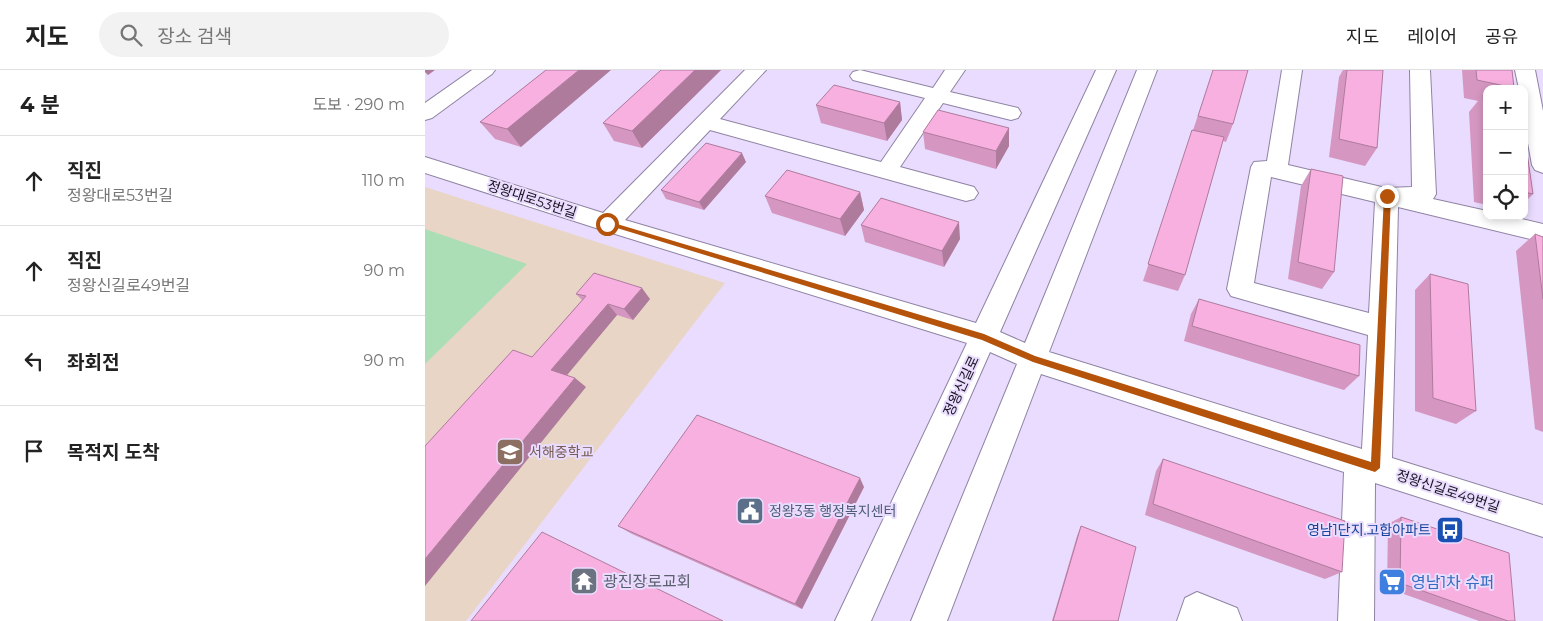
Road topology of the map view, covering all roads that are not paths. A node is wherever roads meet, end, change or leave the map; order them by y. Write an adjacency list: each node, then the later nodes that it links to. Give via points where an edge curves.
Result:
1 (485, 70): 11 (street)
2 (756, 70): 13 (street)
3 (955, 70): 10 (street)
4 (1106, 70): 23 (street, 정왕신길로)
5 (1147, 70): 24 (street)
6 (1291, 70): 17 (street)
7 (1420, 70): 19 (street, via 1425,194)
8 (1525, 70): 15 (street)
9 (860, 76): 10 (street)
10 (938, 95): 12 (street); 16 (street)
11 (425, 113)
12 (1011, 113)
13 (706, 122): 16 (street); 20 (street)
14 (425, 165): 20 (street, 정왕대로53번길)
15 (1543, 165)
16 (886, 171): 18 (street)
17 (1276, 171): 19 (street); 22 (street, via 1262,167 1240,289)
18 (966, 193)
19 (1387, 196): 21 (street); 22 (street)
20 (607, 224): 23 (street, 정왕대로53번길)
21 (1543, 233)
22 (1382, 328): 25 (street)
23 (984, 337): 24 (street, 정왕신길로49번길); 27 (street, 정왕신길로)
24 (1033, 359): 25 (street, 정왕신길로49번길); 28 (street)
25 (1368, 465): 26 (street, 정왕신길로49번길); 31 (street)
26 (1543, 521)
27 (853, 621)
28 (929, 621)
29 (1195, 621): 30 (street, via 1197,610)
30 (1224, 621)
31 (1356, 621)

